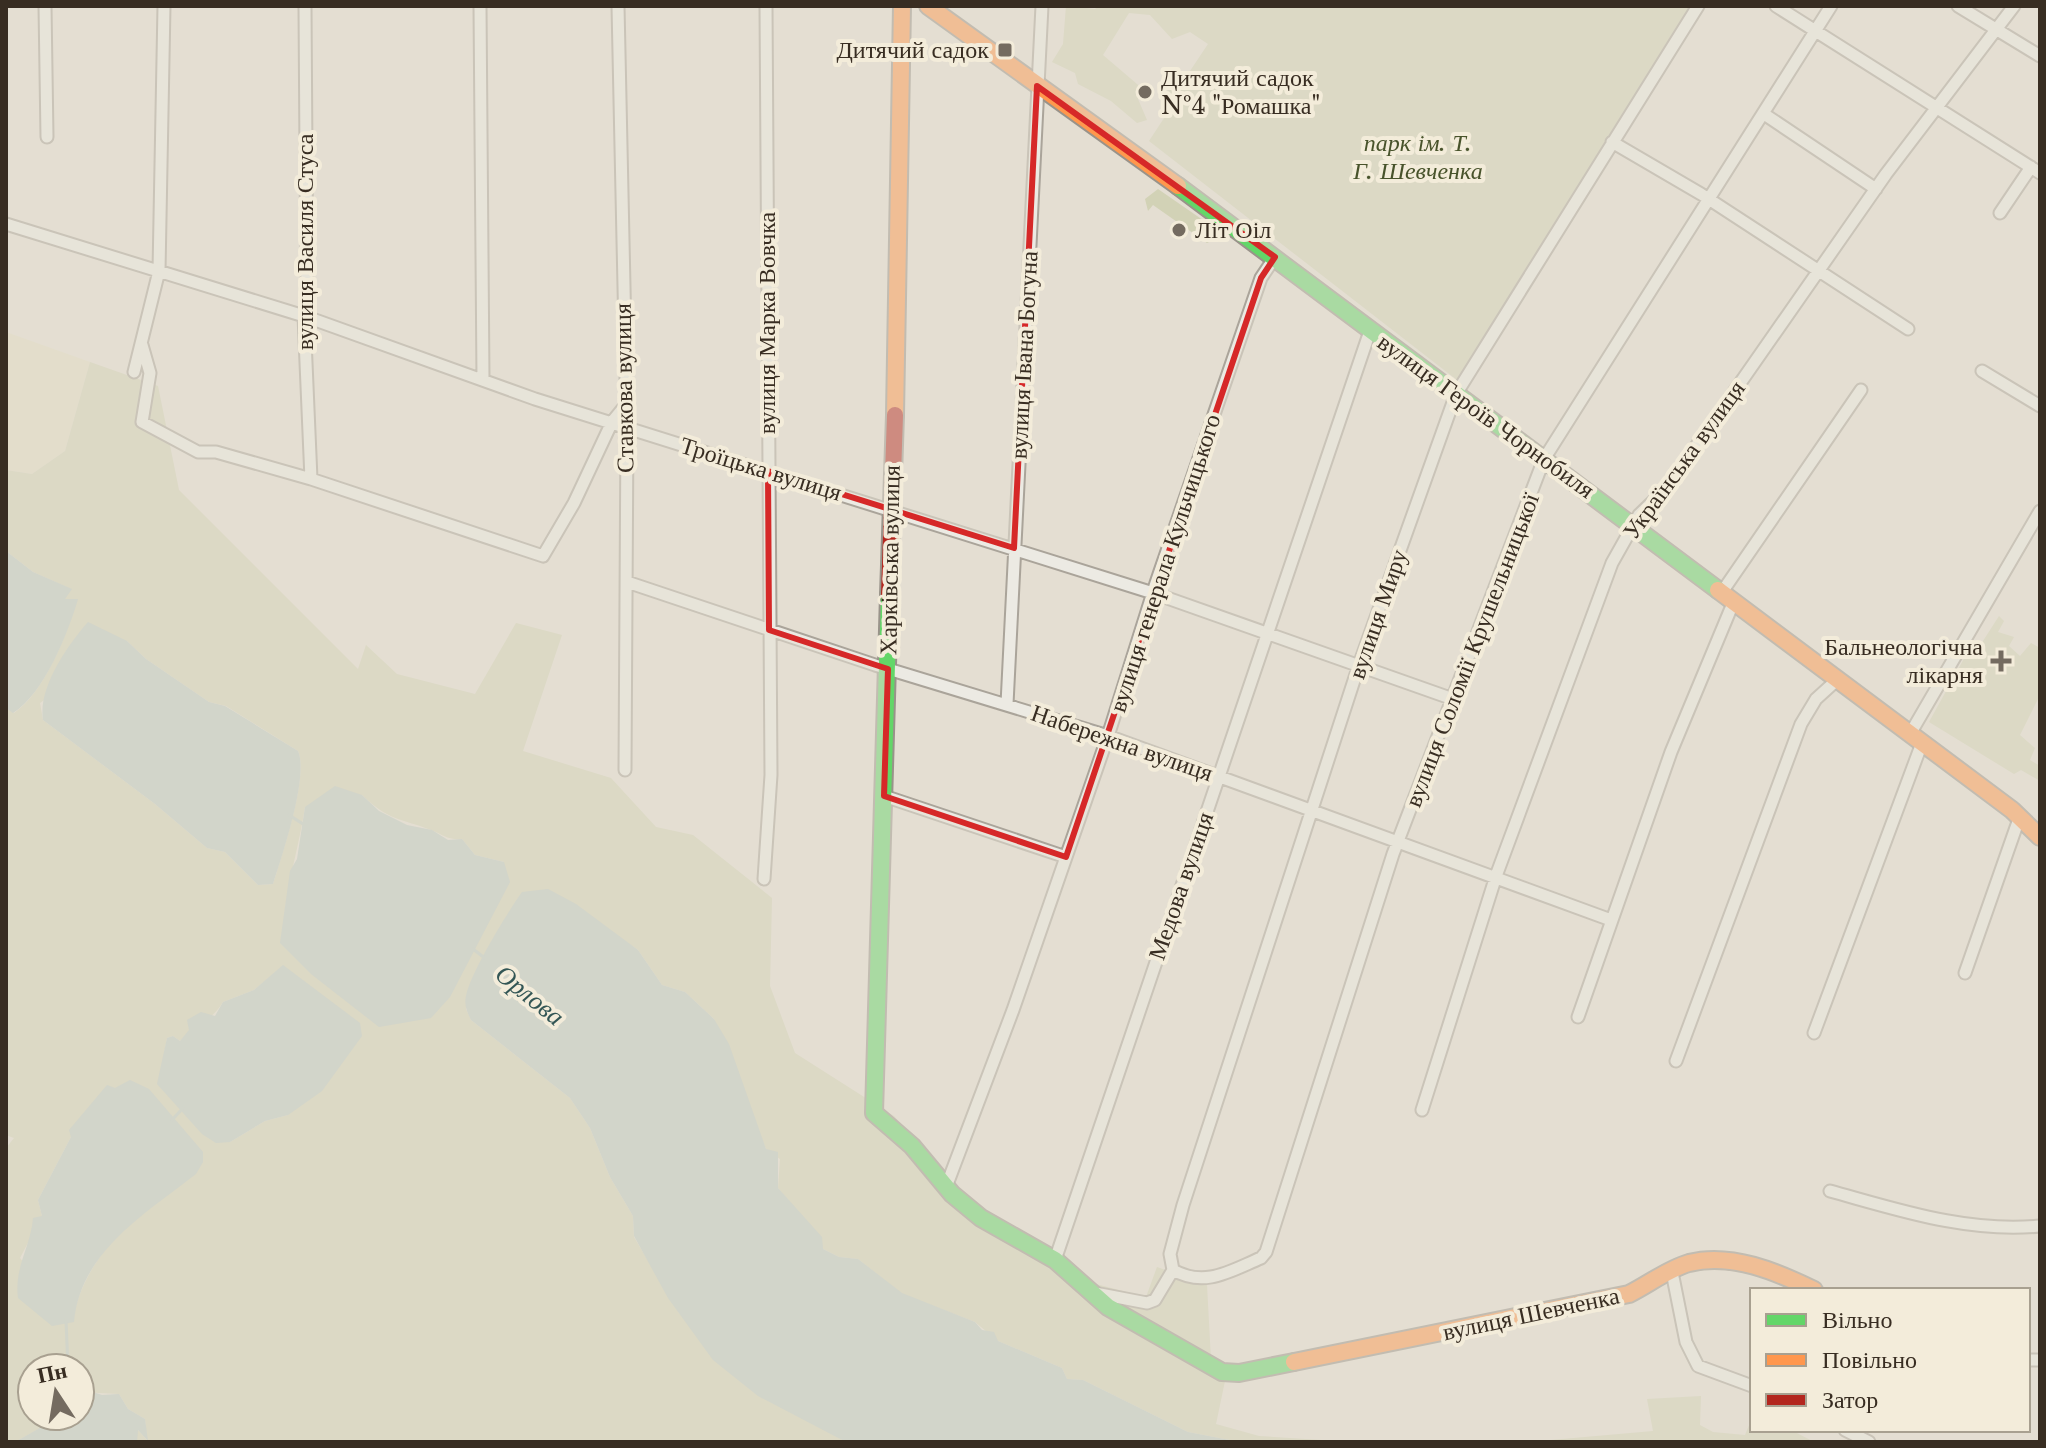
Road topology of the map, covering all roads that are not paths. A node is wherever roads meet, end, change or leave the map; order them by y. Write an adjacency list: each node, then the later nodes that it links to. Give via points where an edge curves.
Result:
1 (45, 6): 21 (street)
2 (164, 6): 30 (street)
3 (305, 6): 31 (street, вулиця Василя Стуса)
4 (480, 6): 37 (street)
5 (618, 6): 40 (street, Ставкова вулиця)
6 (766, 6): 45 (street, вулиця Марка Вовчка)
7 (902, 6): 47 (street, Харківська вулиця)
8 (928, 6): 18 (street, вулиця Героїв Чорнобиля)
9 (1042, 6): 18 (street, вулиця Івана Богуна)
10 (1698, 6): 22 (street, вулиця Миру)
11 (1776, 6): 15 (street)
12 (1831, 6): 15 (street, вулиця Соломії Крушельницької)
13 (1958, 6): 16 (street)
14 (2014, 6): 16 (street, Українська вулиця)
15 (1816, 30): 19 (street); 20 (street, вулиця Соломії Крушельницької)
16 (1997, 30): 17 (street); 19 (street, Українська вулиця)
17 (2040, 56)
18 (1037, 86): 28 (street, вулиця Героїв Чорнобиля); 50 (street, вулиця Івана Богуна)
19 (1940, 108): 23 (street); 24 (street, Українська вулиця)
20 (1764, 114): 24 (street); 25 (street, вулиця Соломії Крушельницької)
21 (47, 137)
22 (1612, 142): 25 (street); 39 (street, вулиця Миру)
23 (2035, 170): 26 (street)
24 (1876, 189): 29 (street, Українська вулиця)
25 (1710, 200): 29 (street); 44 (street, вулиця Соломії Крушельницької)
26 (2000, 213)
27 (6, 224): 30 (street, Троїцька вулиця)
28 (1275, 257): 33 (street, вулиця Героїв Чорнобиля); 52 (street, вулиця генерала Кульчицького, via 1261,278)
29 (1820, 270): 32 (street); 49 (street, Українська вулиця, via 1667,488)
30 (159, 271): 31 (street, Троїцька вулиця); 34 (street)
31 (304, 316): 37 (street, Троїцька вулиця); 46 (street, вулиця Василя Стуса)
32 (1908, 329)
33 (1370, 331): 39 (street, вулиця Героїв Чорнобиля); 55 (street, Медова вулиця)
34 (142, 345): 36 (street); 46 (street, via 150,373 142,422 198,452 216,452)
35 (1982, 371): 41 (street)
36 (134, 372)
37 (483, 379): 42 (street, Троїцька вулиця)
38 (1861, 390): 53 (street)
39 (1456, 394): 44 (street, вулиця Героїв Чорнобиля); 56 (street, вулиця Миру)
40 (625, 406): 42 (street); 43 (street, Ставкова вулиця)
41 (2040, 406)
42 (612, 422): 43 (street, Троїцька вулиця); 46 (street, via 543,556)
43 (627, 427): 45 (street, Троїцька вулиця); 51 (street, Ставкова вулиця)
44 (1544, 459): 49 (street, вулиця Героїв Чорнобиля); 59 (street, вулиця Соломії Крушельницької)
45 (768, 471): 47 (street, Троїцька вулиця); 54 (street, вулиця Марка Вовчка)
46 (311, 479)
47 (890, 510): 50 (street, Троїцька вулиця); 57 (street, Харківська вулиця)
48 (2040, 511): 62 (street)
49 (1633, 524): 53 (street, вулиця Героїв Чорнобиля); 70 (street, Українська вулиця, via 1612,563)
50 (1014, 548): 52 (street, Троїцька вулиця); 60 (street, вулиця Івана Богуна)
51 (627, 582): 54 (street, Набережна вулиця); 63 (street, Ставкова вулиця)
52 (1153, 593): 55 (street, Троїцька вулиця); 61 (street, вулиця генерала Кульчицького)
53 (1728, 597): 58 (street, вулиця Героїв Чорнобиля); 72 (street)
54 (769, 630): 57 (street, Набережна вулиця); 71 (street, вулиця Марка Вовчка, via 771,775)
55 (1269, 633): 56 (street, Троїцька вулиця); 64 (street, Медова вулиця)
56 (1359, 665): 59 (street, Троїцька вулиця); 66 (street, вулиця Миру)
57 (888, 669): 60 (street, Набережна вулиця); 65 (street, Харківська вулиця)
58 (1838, 679): 62 (street, вулиця Героїв Чорнобиля); 76 (street, via 1816,699 1801,724)
59 (1453, 699): 68 (street, вулиця Соломії Крушельницької)
60 (1007, 704): 61 (street, Набережна вулиця)
61 (1108, 736): 64 (street, Набережна вулиця); 69 (street, вулиця генерала Кульчицького)
62 (1916, 738): 67 (street, вулиця Героїв Чорнобиля); 75 (street)
63 (625, 770)
64 (1218, 776): 66 (street, Набережна вулиця); 81 (street, Медова вулиця)
65 (884, 796): 69 (street); 78 (street, Харківська вулиця, via 874,1113 912,1146)
66 (1313, 813): 68 (street, Набережна вулиця); 82 (street, вулиця Миру, via 1183,1205 1170,1254)
67 (2033, 828): 73 (street)
68 (1399, 840): 70 (street, Набережна вулиця); 82 (street, вулиця Соломії Крушельницької, via 1271,1241 1261,1258 1208,1279 1194,1280)
69 (1066, 857): 78 (street, вулиця генерала Кульчицького)
70 (1496, 876): 72 (street, Набережна вулиця); 77 (street, Українська вулиця)
71 (764, 879)
72 (1611, 920): 74 (street)
73 (1965, 973)
74 (1578, 1017)
75 (1814, 1033)
76 (1676, 1061)
77 (1422, 1110)
78 (946, 1187): 81 (street, via 981,1218)
79 (1830, 1191): 80 (street, via 1959,1225)
80 (2040, 1226)
81 (1055, 1260): 85 (street)
82 (1173, 1270): 85 (street, via 1155,1300 1147,1303)
83 (1672, 1272): 84 (street, вулиця Шевченка, via 1713,1260 1781,1274); 85 (street, вулиця Шевченка, via 1629,1294 1239,1373 1208,1366); 86 (street, via 1686,1342 1698,1366)
84 (1810, 1288)
85 (1085, 1290)
86 (1750, 1385)
87 (1849, 1432): 88 (street)
88 (1869, 1442)

